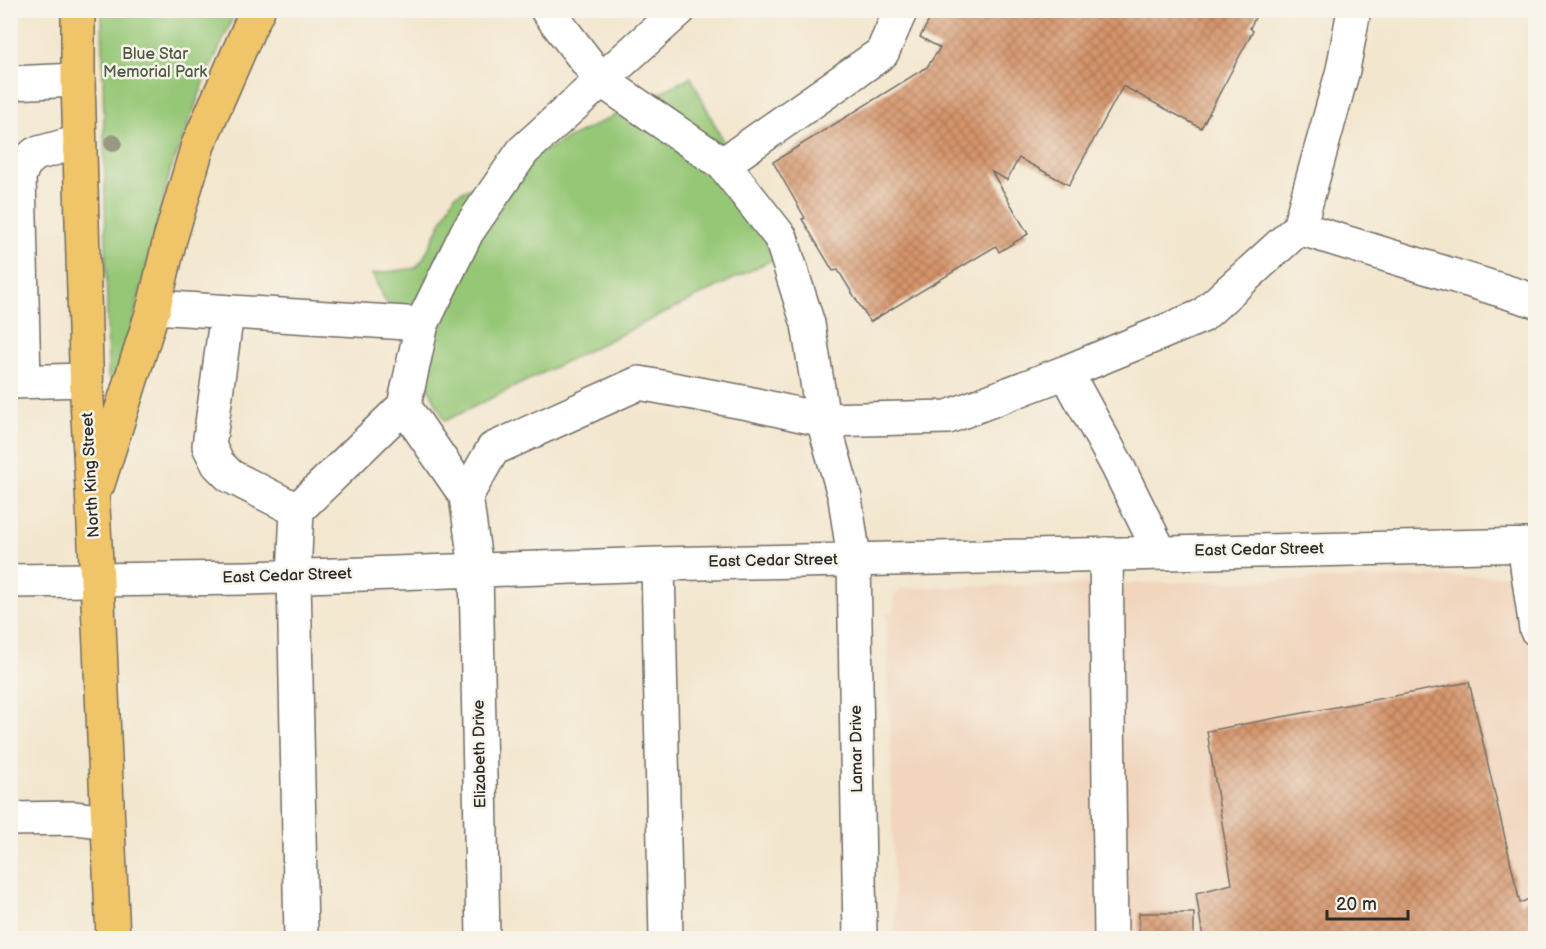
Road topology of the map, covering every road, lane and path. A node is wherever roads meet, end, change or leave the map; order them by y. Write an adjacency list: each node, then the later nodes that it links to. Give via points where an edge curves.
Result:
1 (78, 10): 7 (main road, North King Street)
2 (258, 10): 14 (main road, via 198,145)
3 (547, 10): 8 (street, Lamar Drive)
4 (679, 10): 8 (street)
5 (901, 10): 11 (street, via 882,53)
6 (1354, 10): 12 (street, via 1343,70)
7 (78, 80): 9 (street); 10 (main road, North King Street)
8 (601, 80): 11 (street, Lamar Drive); 16 (street, via 523,151 467,232)
9 (10, 82)
10 (79, 142): 18 (main road, North King Street); 19 (street, via 35,154 18,177)
11 (723, 164): 21 (street, Lamar Drive, via 781,238 808,324)
12 (1299, 228): 13 (street); 17 (street, via 1202,316)
13 (1536, 301)
14 (154, 307): 15 (street); 23 (main road)
15 (227, 312): 16 (street); 24 (street, via 209,446 230,476)
16 (422, 324): 20 (street)
17 (1066, 372): 21 (street, via 948,417); 26 (street)
18 (86, 380): 19 (street); 23 (main road, North King Street)
19 (17, 382)
20 (404, 406): 22 (street); 24 (street)
21 (823, 420): 22 (street, via 639,383 493,449); 28 (street, Lamar Drive, via 844,498)
22 (466, 496): 30 (street, Elizabeth Drive)
23 (92, 503): 32 (main road, North King Street)
24 (297, 510): 31 (street)
25 (1530, 545): 26 (street, East Cedar Street); 34 (street)
26 (1160, 552): 27 (street, East Cedar Street)
27 (1106, 554): 28 (street, East Cedar Street); 42 (street)
28 (854, 559): 29 (street, East Cedar Street); 41 (street, Lamar Drive)
29 (658, 564): 30 (street, East Cedar Street); 40 (street)
30 (476, 569): 31 (street, East Cedar Street); 39 (street, Elizabeth Drive)
31 (294, 576): 32 (street, East Cedar Street); 38 (street)
32 (97, 580): 33 (street, East Cedar Street); 36 (main road, North King Street)
33 (10, 581)
34 (1536, 629)
35 (10, 819): 36 (street)
36 (108, 822): 37 (main road, North King Street)
37 (113, 939)
38 (301, 939)
39 (483, 939)
40 (666, 939)
41 (860, 939)
42 (1111, 939)

